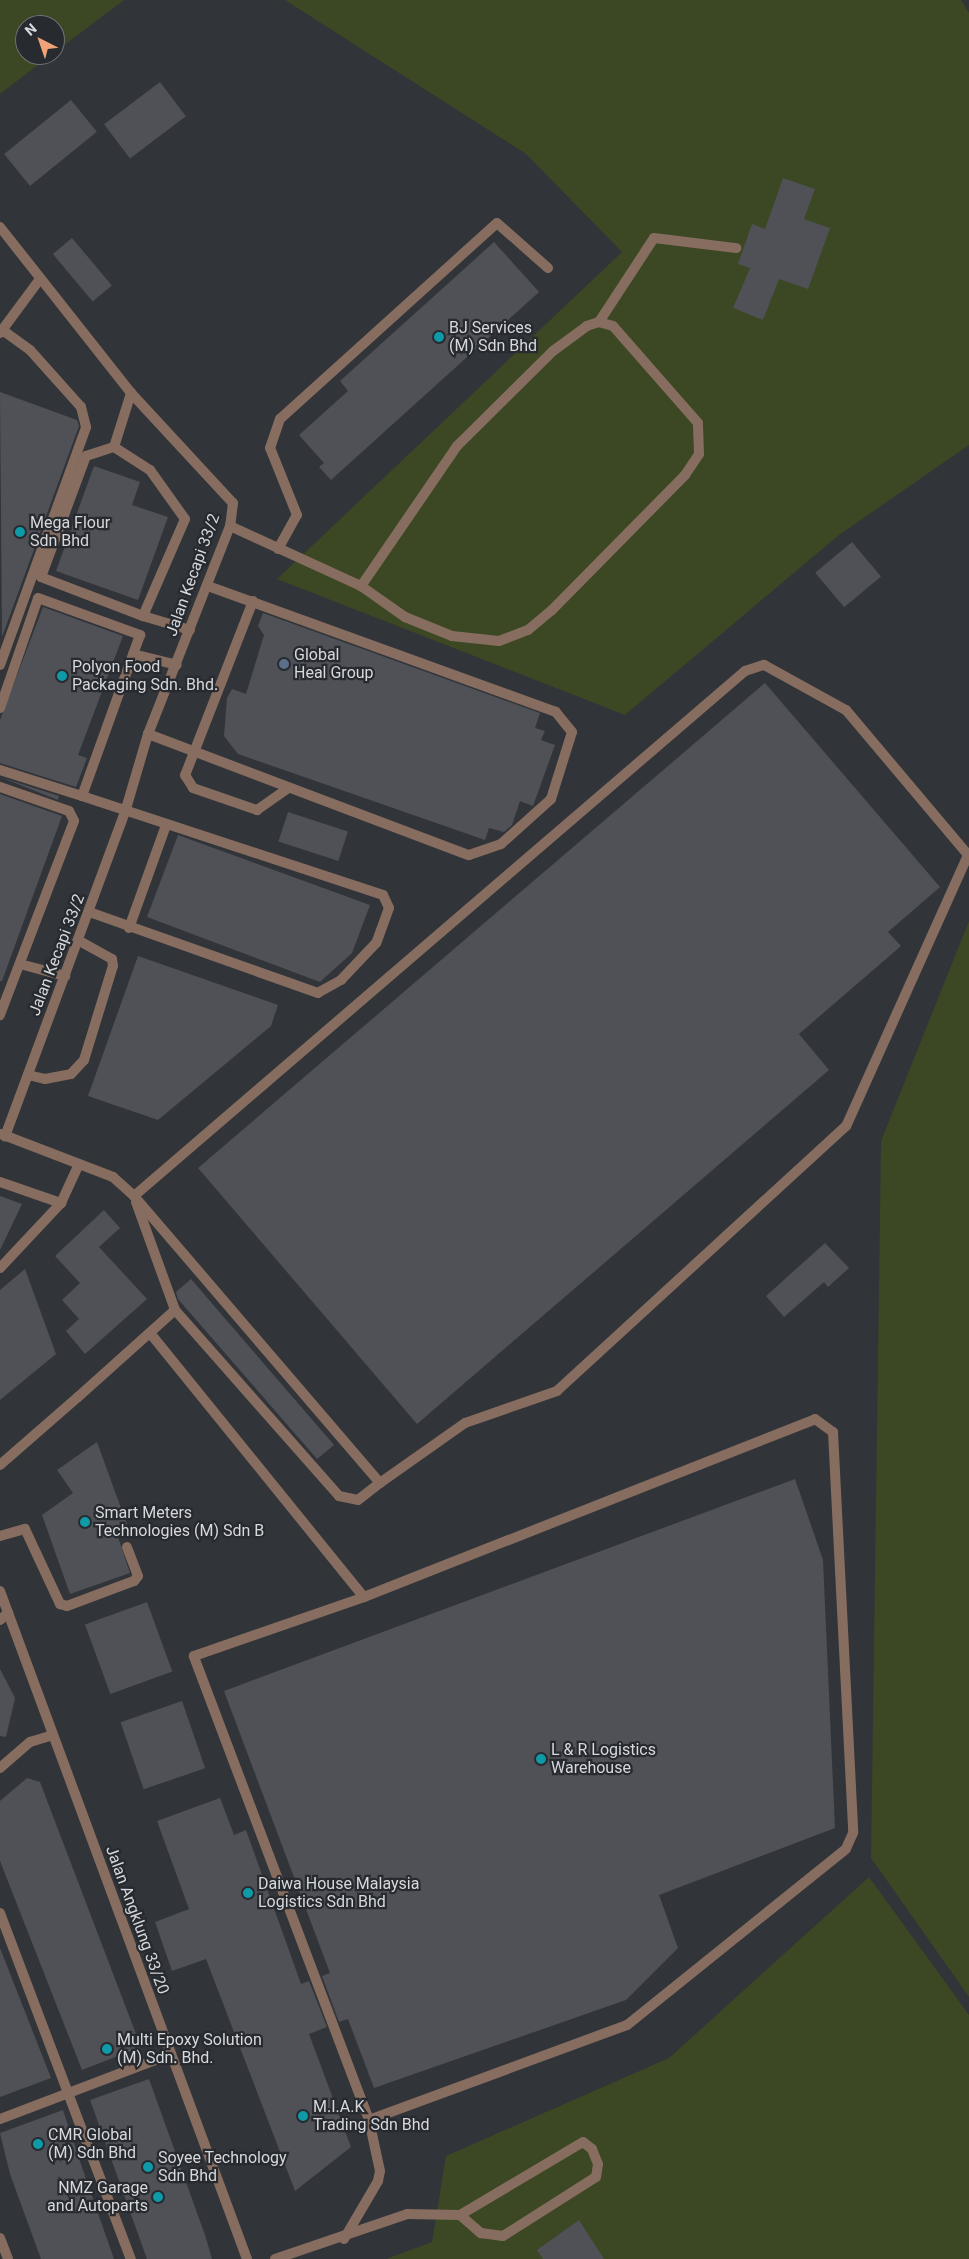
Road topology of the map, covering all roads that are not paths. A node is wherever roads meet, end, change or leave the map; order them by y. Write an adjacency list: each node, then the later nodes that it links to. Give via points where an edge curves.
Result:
1 (0, 228): 4 (street, Jalan Kecapi 33/2)
2 (736, 248): 5 (street, via 654,238)
3 (548, 268): 10 (street, via 497,223 280,419 270,448 297,515)
4 (40, 279): 6 (street); 7 (street, Jalan Kecapi 33/2)
5 (600, 322): 12 (street, via 553,351 457,446); 12 (street, via 612,326 698,423 699,454 685,475 550,611 516,637 474,642 452,636 405,617)
6 (1, 332): 17 (street, via 30,350 81,407 86,427)
7 (131, 392): 8 (street); 9 (street, Jalan Kecapi 33/2, via 233,503)
8 (114, 447): 14 (street, via 150,470 185,519); 14 (street, via 86,456 41,577)
9 (230, 526): 10 (street); 11 (street, Jalan Kecapi 33/2)
10 (278, 550): 12 (street)
11 (207, 586): 13 (street); 15 (street, Jalan Kecapi 33/2)
12 (361, 586)
13 (253, 601): 21 (street); 24 (street, via 556,712 572,732 551,799 501,844 469,855)
14 (143, 616): 15 (street)
15 (190, 630): 18 (street, Jalan Kecapi 33/2)
16 (133, 654): 18 (street); 19 (street, via 140,635 38,598); 25 (street)
17 (0, 665)
18 (177, 665): 20 (street, Jalan Kecapi 33/2)
19 (0, 708)
20 (148, 734): 21 (street); 26 (street, Jalan Kecapi 33/2)
21 (194, 752): 24 (street); 24 (street, via 185,775 193,788 257,810)
22 (0, 770): 25 (street)
23 (0, 787): 31 (street, via 69,811 74,820)
24 (287, 789)
25 (82, 796): 26 (street)
26 (125, 812): 27 (street); 28 (street, Jalan Kecapi 33/2)
27 (166, 825): 29 (street); 29 (street, via 383,895 389,908 376,943 341,980 318,993)
28 (89, 912): 29 (street); 30 (street, Jalan Kecapi 33/2)
29 (129, 928)
30 (79, 941): 32 (street, Jalan Kecapi 33/2); 34 (street, via 112,959 113,966 84,1060 71,1074 44,1079)
31 (20, 964): 32 (street); 33 (street)
32 (64, 976): 34 (street, Jalan Kecapi 33/2)
33 (0, 1016)
34 (28, 1075): 35 (street, Jalan Kecapi 33/2)
35 (3, 1135): 36 (street)
36 (79, 1164): 38 (street, via 113,1177); 39 (street)
37 (0, 1182): 39 (street)
38 (134, 1196): 41 (street); 44 (street); 44 (street, via 746,671 764,665 846,710 968,855 846,1126 557,1391 466,1423)
39 (61, 1203): 40 (street)
40 (0, 1268)
41 (175, 1310): 42 (street); 44 (street, via 339,1496 358,1500)
42 (150, 1332): 43 (street); 48 (street)
43 (0, 1465)
44 (380, 1484)
45 (0, 1536): 46 (street, via 25,1529 60,1604 67,1606 134,1581 138,1576)
46 (128, 1547)
47 (0, 1591): 49 (street, Jalan Angklung 33/20)
48 (364, 1597): 57 (street, via 194,1656); 57 (street, via 816,1419 833,1432 854,1833 846,1850 627,2025)
49 (8, 1613): 50 (street); 51 (street, Jalan Angklung 33/20)
50 (0, 1620)
51 (53, 1735): 52 (street, via 30,1742); 54 (street, Jalan Angklung 33/20)
52 (0, 1768)
53 (0, 1913): 55 (street)
54 (171, 2054): 55 (street); 63 (street, Jalan Angklung 33/20)
55 (68, 2093): 56 (street); 62 (street)
56 (0, 2119)
57 (369, 2120): 60 (street, via 380,2171 378,2181)
58 (460, 2215): 58 (street, via 481,2233 503,2236 596,2176 598,2164 592,2149 583,2142); 60 (street, via 406,2214)
59 (0, 2238): 61 (street)
60 (344, 2239): 64 (street)
61 (8, 2259)
62 (131, 2259)
63 (246, 2259)
64 (275, 2259)

